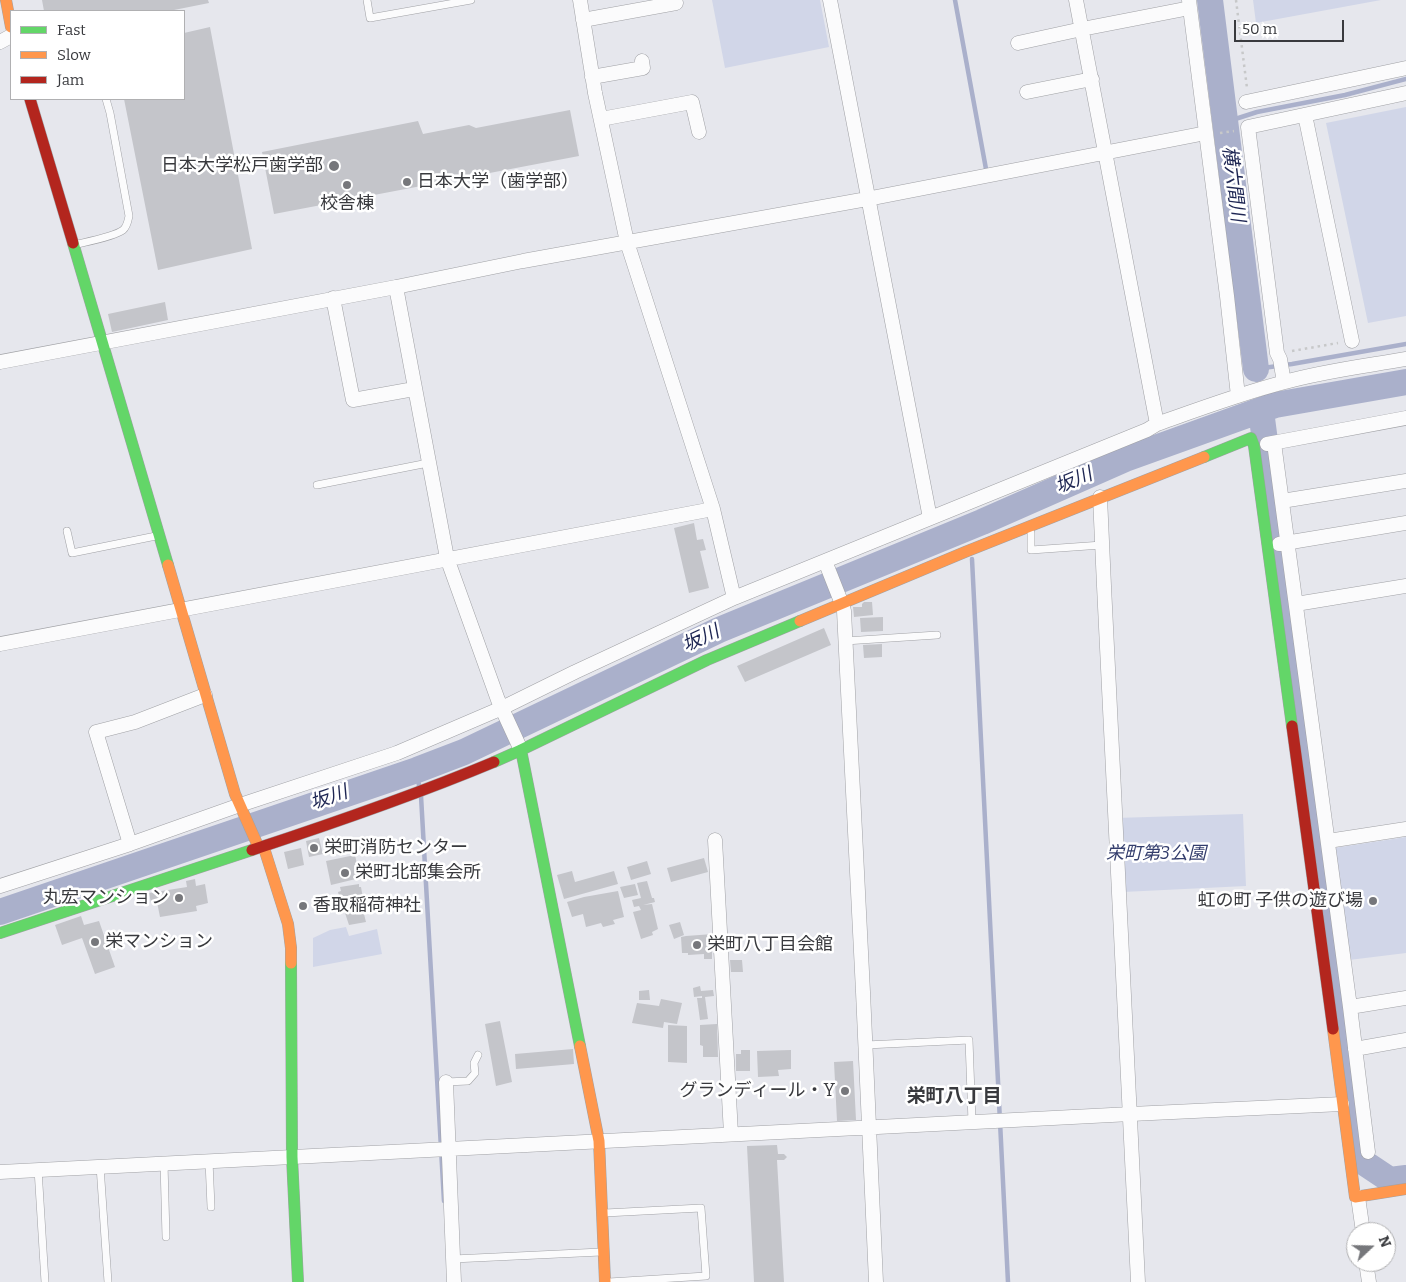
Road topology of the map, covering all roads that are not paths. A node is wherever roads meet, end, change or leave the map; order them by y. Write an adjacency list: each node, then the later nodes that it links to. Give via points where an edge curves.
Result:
1 (6, 0): 10 (street)
2 (367, 0): 3 (lane, via 370,18)
3 (471, 0)
4 (580, 0): 9 (street)
5 (675, 0): 9 (street, via 676,3)
6 (830, 0): 27 (street)
7 (1076, 0): 11 (street)
8 (1189, 4): 11 (street); 25 (street)
9 (583, 20): 15 (street)
10 (10, 22)
11 (1082, 29): 12 (street); 16 (street)
12 (1018, 43)
13 (642, 61): 15 (street, via 643,68)
14 (1402, 69): 18 (street); 21 (street)
15 (592, 77): 23 (street)
16 (1092, 79): 17 (street); 26 (street)
17 (1026, 92)
18 (1404, 93): 22 (street)
19 (30, 100): 29 (street)
20 (106, 100): 29 (lane, via 129,216 127,225 113,235)
21 (1246, 102)
22 (1305, 115): 32 (street); 36 (street, via 1248,128 1279,357)
23 (601, 119): 24 (street, via 692,102); 28 (street)
24 (698, 132)
25 (1206, 134): 26 (street); 38 (street)
26 (1106, 152): 27 (street); 40 (street)
27 (867, 198): 28 (street); 49 (street)
28 (627, 242): 30 (street); 48 (street)
29 (73, 245): 33 (street)
30 (396, 286): 31 (street); 37 (street)
31 (333, 298): 33 (street); 37 (street, via 353,400)
32 (1352, 341)
33 (102, 343): 35 (street); 53 (street)
34 (1406, 359): 36 (street)
35 (0, 362)
36 (1278, 384): 38 (street)
37 (414, 389): 43 (street)
38 (1242, 395): 40 (street)
39 (1406, 418): 41 (street)
40 (1157, 424): 49 (street)
41 (1274, 443): 42 (street); 47 (street)
42 (1256, 446): 46 (street, via 1251,438); 56 (street)
43 (428, 464): 45 (lane); 57 (street)
44 (1406, 481): 47 (street)
45 (317, 485)
46 (1100, 497): 55 (street); 61 (street)
47 (1282, 501): 54 (street)
48 (713, 509): 57 (street); 60 (street)
49 (930, 518): 58 (street)
50 (1406, 523): 54 (street)
51 (67, 531): 53 (lane, via 72,553)
52 (1031, 533): 55 (lane, via 1031,550)
53 (159, 535): 63 (street)
54 (1287, 543): 56 (street); 62 (street)
55 (1102, 545): 86 (street)
56 (1268, 546): 85 (street)
57 (447, 558): 63 (street); 68 (street)
58 (826, 563): 60 (street); 61 (street)
59 (1406, 586): 62 (street)
60 (734, 598): 68 (street, via 575,672)
61 (841, 600): 65 (street); 69 (street)
62 (1296, 604): 73 (street)
63 (180, 610): 66 (street); 67 (street)
64 (937, 635): 65 (lane)
65 (845, 641): 81 (street)
66 (0, 644)
67 (205, 695): 70 (street); 74 (street, via 136,722 96,732)
68 (504, 711): 69 (street); 70 (street, via 397,753)
69 (520, 747): 75 (street, via 396,801); 90 (street)
70 (241, 807): 74 (street); 75 (street)
71 (1406, 829): 73 (street)
72 (715, 840): 89 (street)
73 (1328, 841): 79 (street)
74 (130, 844): 76 (street)
75 (259, 844): 77 (street); 93 (street, via 264,848 290,933)
76 (0, 886)
77 (0, 933)
78 (1406, 998): 79 (street)
79 (1350, 1007): 82 (street)
80 (1406, 1040): 82 (street)
81 (866, 1045): 87 (lane, via 969,1040); 88 (street)
82 (1355, 1049): 92 (street)
83 (478, 1056): 84 (lane, via 474,1063 475,1073 468,1081)
84 (446, 1082): 91 (street)
85 (1342, 1104): 86 (street); 100 (street, via 1355,1197)
86 (1131, 1114): 87 (street); 113 (street)
87 (972, 1122): 88 (street)
88 (869, 1128): 89 (street); 112 (street)
89 (731, 1134): 90 (street)
90 (599, 1141): 91 (street); 102 (street)
91 (448, 1148): 93 (street); 106 (street)
92 (1368, 1152)
93 (292, 1157): 94 (street); 109 (street)
94 (210, 1160): 95 (street); 101 (lane)
95 (164, 1163): 96 (street); 104 (lane)
96 (100, 1166): 97 (street); 108 (lane)
97 (38, 1169): 98 (street); 107 (lane)
98 (0, 1172)
99 (1406, 1188): 100 (street)
100 (1358, 1197): 103 (street)
101 (211, 1207)
102 (602, 1213): 105 (street); 111 (lane, via 701,1208 706,1276)
103 (1362, 1222)
104 (166, 1237)
105 (604, 1251): 106 (lane); 111 (street)
106 (453, 1259): 110 (street)
107 (45, 1282)
108 (108, 1282)
109 (298, 1282)
110 (454, 1282)
111 (607, 1282)
112 (876, 1282)
113 (1138, 1282)

